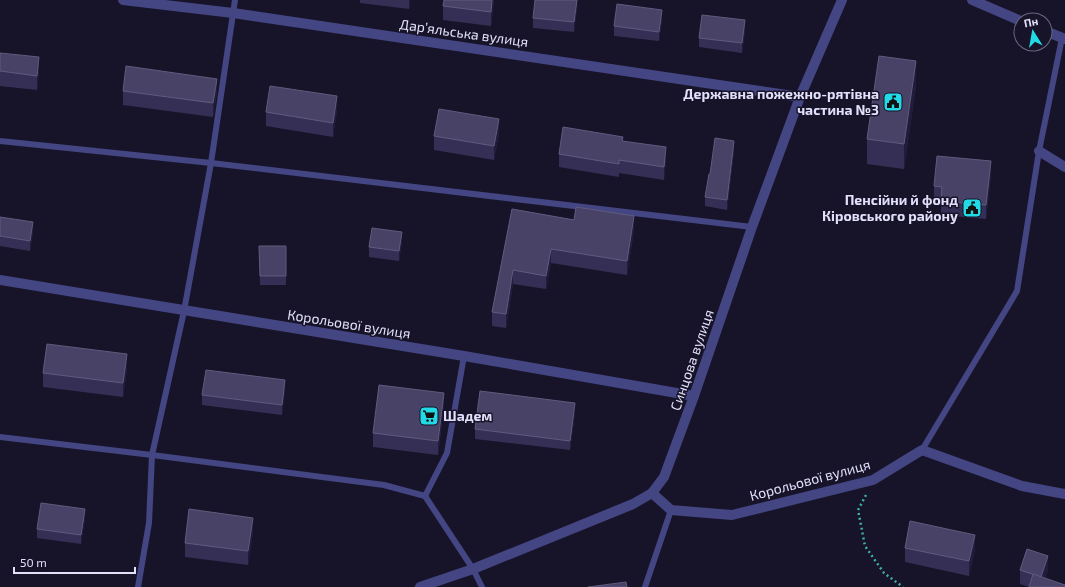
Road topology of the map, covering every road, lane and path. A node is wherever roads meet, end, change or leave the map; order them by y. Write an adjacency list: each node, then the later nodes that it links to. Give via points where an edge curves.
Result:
1 (123, 0): 5 (street, Дар’яльська вулиця)
2 (235, 0): 5 (lane)
3 (842, 0): 9 (street, Синцова вулиця)
4 (972, 0): 6 (street)
5 (233, 14): 9 (street, Дар’яльська вулиця); 12 (lane)
6 (1013, 18)
7 (1053, 34): 8 (street)
8 (1064, 39): 11 (lane)
9 (800, 97): 14 (street, Синцова вулиця)
10 (0, 140): 12 (lane)
11 (1038, 152): 13 (street); 20 (lane, via 1017,291)
12 (211, 163): 14 (lane); 16 (lane)
13 (1065, 167)
14 (752, 227): 18 (street, Синцова вулиця)
15 (0, 280): 16 (street, Корольової вулиця)
16 (184, 311): 17 (street, Корольової вулиця); 21 (lane)
17 (464, 356): 18 (street, Корольової вулиця); 25 (lane, via 447,453)
18 (694, 396): 23 (street, Синцова вулиця, via 664,477)
19 (0, 437): 21 (lane)
20 (922, 450): 22 (street, Корольової вулиця); 24 (street, via 1022,486)
21 (152, 455): 25 (lane, via 384,485); 28 (lane, via 149,523)
22 (873, 480): 26 (street, Корольової вулиця, via 732,515); 32 (path, via 858,510 865,546 884,573)
23 (652, 493): 26 (street); 27 (street, Синцова вулиця, via 633,504)
24 (1065, 494)
25 (425, 496): 27 (lane)
26 (671, 510): 31 (lane)
27 (473, 569): 29 (street, Синцова вулиця); 30 (lane)
28 (138, 587)
29 (420, 587)
30 (482, 587)
31 (644, 587)
32 (904, 587)

